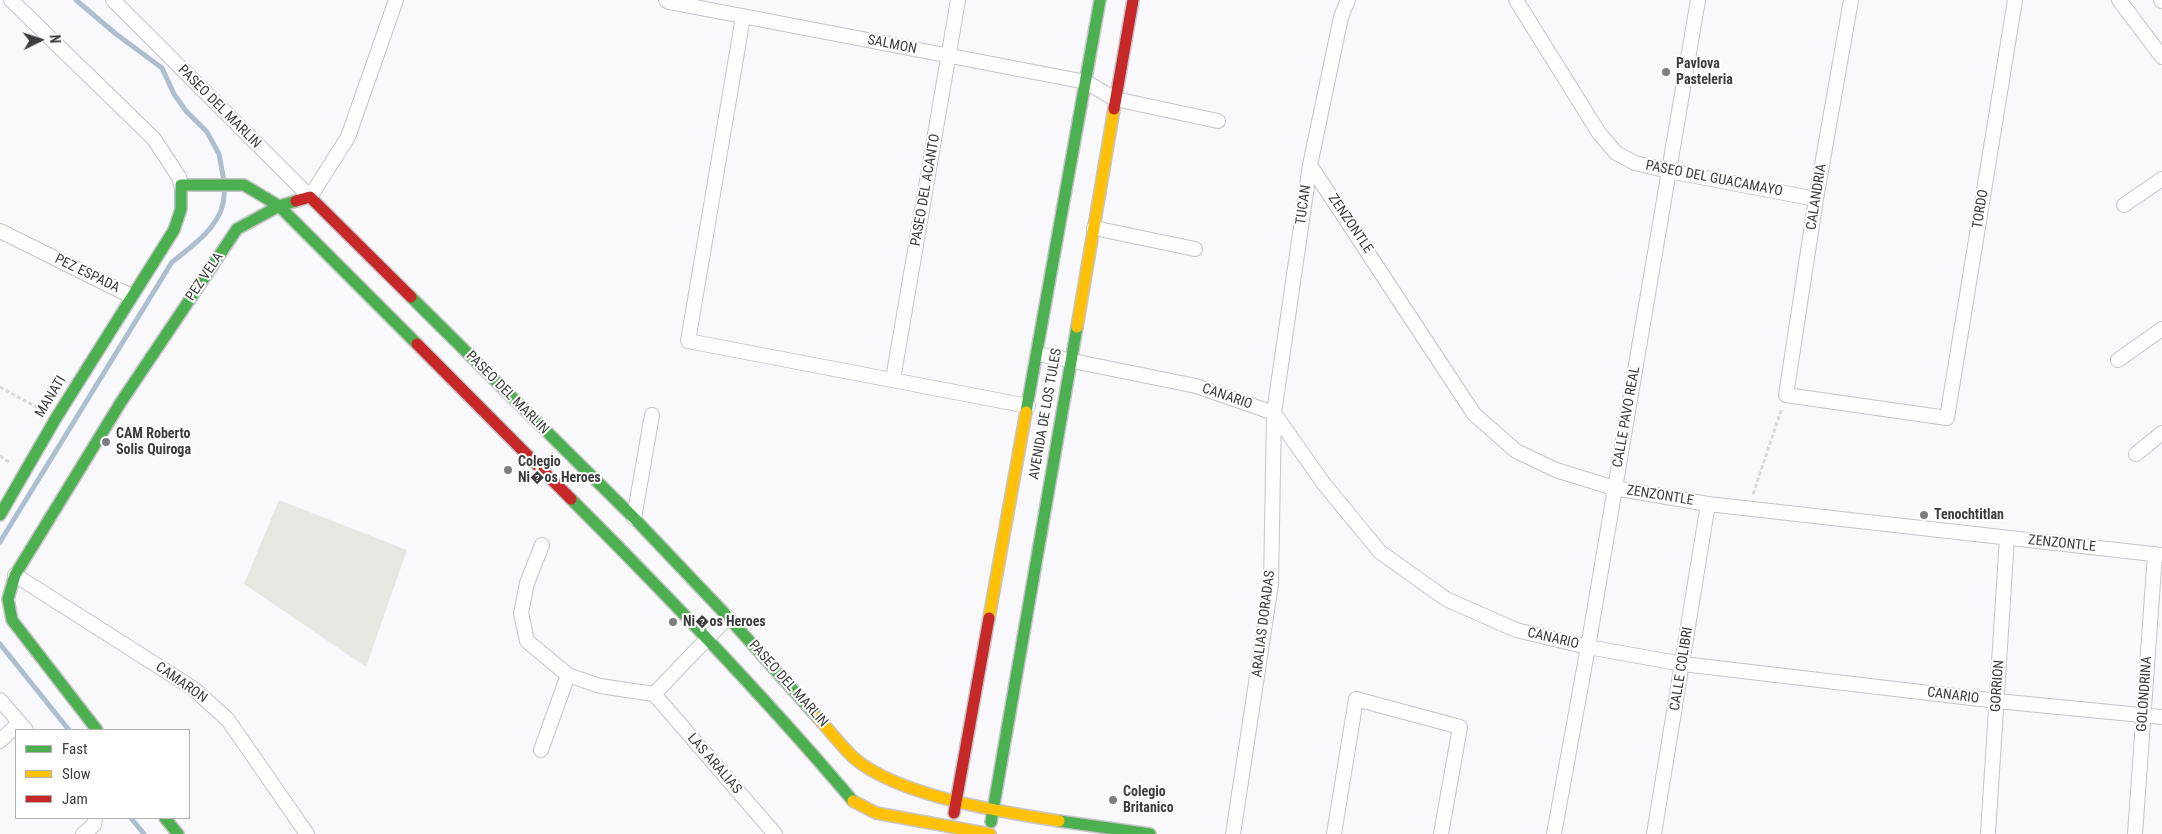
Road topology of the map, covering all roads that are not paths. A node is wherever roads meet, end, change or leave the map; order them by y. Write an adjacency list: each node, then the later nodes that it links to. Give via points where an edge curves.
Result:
1 (11, 0): 23 (street, via 154,139 179,177)
2 (113, 0): 24 (street, PASEO DEL MARLIN)
3 (666, 0): 14 (street, SALMON)
4 (958, 0): 15 (street, PASEO DEL ACANTO)
5 (1100, 0): 17 (street, AVENIDA DE LOS TULES)
6 (1132, 0): 18 (street, AVENIDA DE LOS TULES)
7 (1348, 0): 20 (street, TUCAN, via 1341,17)
8 (1516, 0): 21 (street, PASEO DEL GUACAMAYO, via 1599,133 1616,153 1635,163)
9 (1698, 0): 21 (street, CALLE PAVO REAL)
10 (1851, 0): 25 (street, CALANDRIA)
11 (2015, 0): 37 (street, TORDO, via 1947,418)
12 (2119, 0): 16 (street)
13 (394, 1): 24 (street, via 348,137)
14 (743, 17): 15 (street, SALMON); 36 (street, via 688,341)
15 (949, 56): 17 (street, SALMON); 36 (street, PASEO DEL ACANTO)
16 (2162, 57)
17 (1086, 82): 18 (street, SALMON); 33 (street, AVENIDA DE LOS TULES)
18 (1114, 99): 19 (street, SALMON); 28 (street, AVENIDA DE LOS TULES)
19 (1218, 121)
20 (1310, 165): 40 (street, TUCAN); 44 (street, ZENZONTLE, via 1474,414 1516,452 1556,470)
21 (1669, 171): 25 (street, PASEO DEL GUACAMAYO); 44 (street, CALLE PAVO REAL)
22 (2162, 179): 26 (street)
23 (180, 185): 27 (street, PASEO DEL MARLIN, via 244,185); 31 (street, PEZ ESPADA, via 180,209 174,230)
24 (310, 197): 27 (street, PEZ VELA); 38 (street, PASEO DEL MARLIN)
25 (1816, 199): 37 (street, CALANDRIA)
26 (2124, 205)
27 (279, 206): 38 (street, PASEO DEL MARLIN); 51 (street, PEZ VELA, via 237,230 121,402)
28 (1094, 228): 30 (street); 35 (street, AVENIDA DE LOS TULES)
29 (0, 231): 31 (street, PEZ ESPADA)
30 (1195, 249)
31 (131, 296): 46 (street, MANATI)
32 (2162, 329): 34 (street)
33 (1038, 354): 35 (street, CANARIO); 39 (street, AVENIDA DE LOS TULES)
34 (2118, 360)
35 (1072, 361): 40 (street, CANARIO, via 1196,386); 69 (street, AVENIDA DE LOS TULES)
36 (893, 379): 39 (street)
37 (1786, 395)
38 (495, 402): 47 (street, PASEO DEL MARLIN); 54 (street, PASEO DEL MARLIN)
39 (1028, 406): 68 (street, AVENIDA DE LOS TULES)
40 (1274, 413): 55 (street, CANARIO, via 1324,484 1380,552 1446,599 1516,630); 77 (street, ARALIAS DORADAS, via 1272,584)
41 (652, 415): 47 (street)
42 (2162, 433): 43 (street)
43 (2136, 454)
44 (1614, 488): 45 (street, ZENZONTLE); 55 (street, CALLE PAVO REAL)
45 (1708, 504): 48 (street, ZENZONTLE); 56 (street, CALLE COLIBRI)
46 (0, 515)
47 (634, 518): 53 (street, PASEO DEL MARLIN)
48 (2007, 538): 50 (street, ZENZONTLE); 60 (street, GORRION)
49 (542, 545): 57 (street, via 527,582 521,613 527,641)
50 (2159, 554): 61 (street, GOLONDRINA)
51 (15, 575): 52 (street, PEZ VELA); 73 (street, CAMARON, via 194,689 228,720)
52 (4, 612): 64 (street)
53 (728, 617): 54 (street); 68 (street, PASEO DEL MARLIN, via 854,758 873,772 908,787)
54 (707, 638): 58 (street); 71 (street, PASEO DEL MARLIN, via 854,802 876,813)
55 (1588, 647): 56 (street, CANARIO); 80 (street, CALLE PAVO REAL)
56 (1683, 664): 60 (street, CANARIO); 81 (street, CALLE COLIBRI)
57 (568, 675): 58 (street, via 600,686); 67 (street)
58 (654, 694): 74 (street, LAS ARALIAS)
59 (0, 700): 63 (street)
60 (1997, 701): 61 (street, CANARIO); 82 (street, GORRION)
61 (2143, 716): 62 (street, CANARIO); 83 (street, GOLONDRINA)
62 (2162, 717)
63 (22, 726)
64 (96, 729)
65 (15, 731): 66 (street)
66 (0, 741)
67 (541, 750)
68 (956, 801): 69 (street, PASEO DEL MARLIN); 71 (street, AVENIDA DE LOS TULES)
69 (994, 809): 75 (street, AVENIDA DE LOS TULES); 76 (street, PASEO DEL MARLIN)
70 (166, 819): 72 (street)
71 (952, 827): 75 (street, PASEO DEL MARLIN)
72 (178, 834)
73 (307, 834)
74 (775, 834)
75 (989, 834)
76 (1150, 834)
77 (1233, 834)
78 (1334, 834): 79 (street, via 1356,699 1460,727)
79 (1441, 834)
80 (1554, 834)
81 (1654, 834)
82 (1988, 834)
83 (2135, 834)

